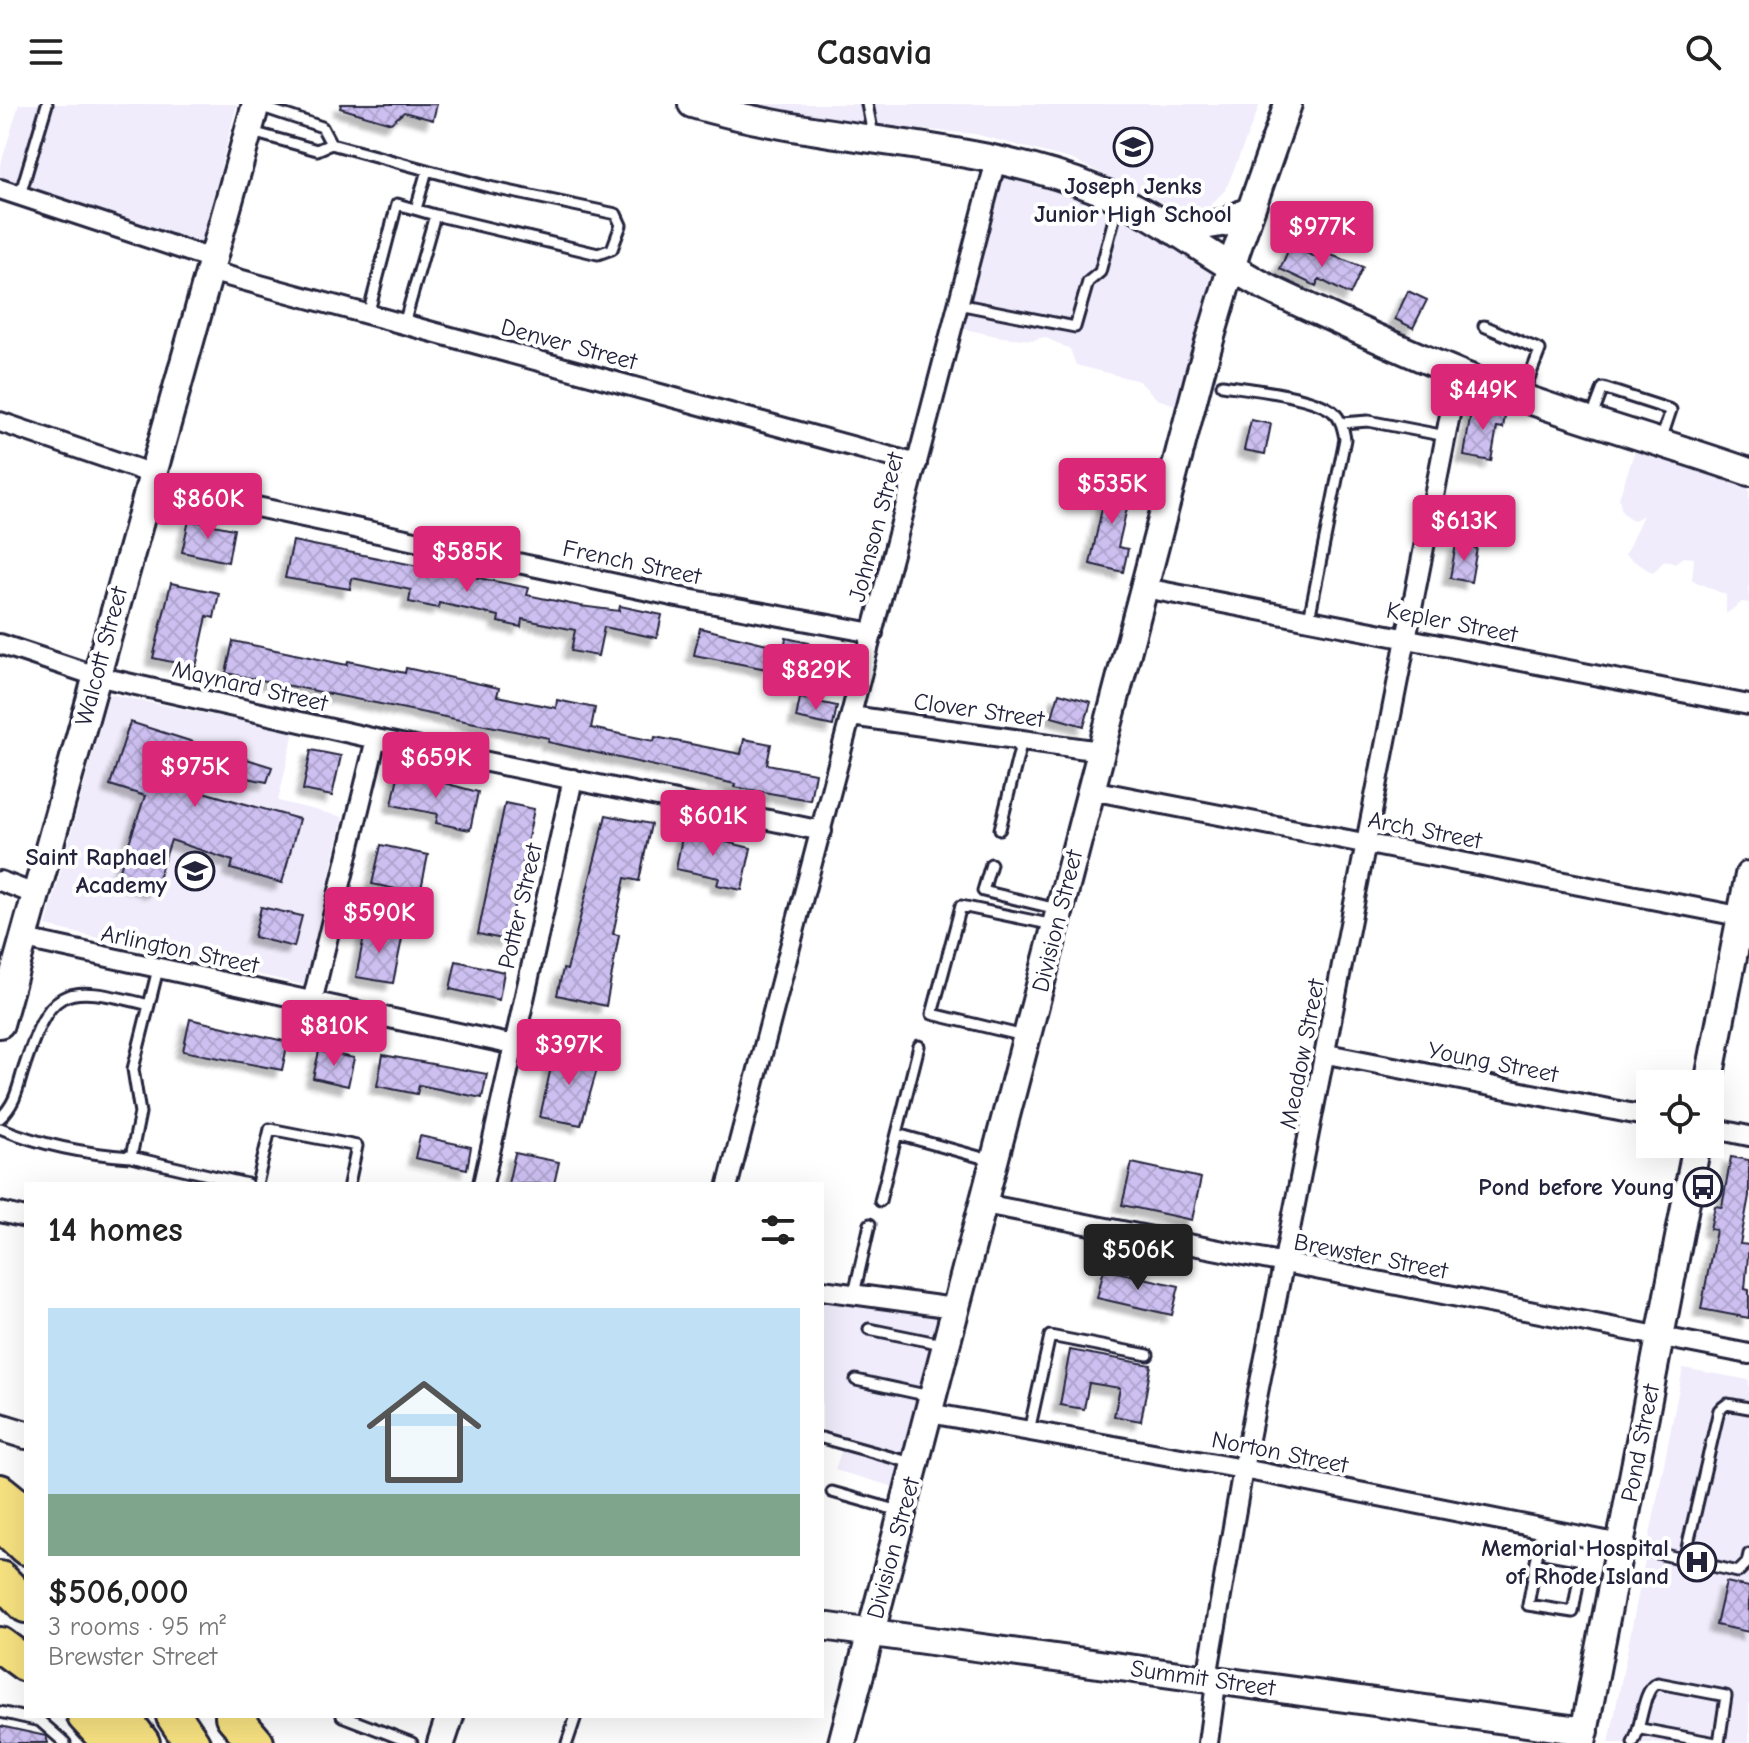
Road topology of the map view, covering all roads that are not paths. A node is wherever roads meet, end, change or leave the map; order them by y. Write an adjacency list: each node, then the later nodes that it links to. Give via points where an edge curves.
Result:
1 (47, 104): 12 (lane)
2 (692, 104): 7 (street, via 788,127)
3 (867, 104): 7 (lane)
4 (256, 105): 6 (street, Walcott Street); 8 (lane, via 322,127)
5 (1283, 108): 15 (street, Division Street)
6 (249, 131): 8 (lane, via 317,150); 18 (street, Walcott Street)
7 (872, 139): 9 (street)
8 (331, 144): 10 (lane)
9 (996, 160): 13 (street, via 1048,172); 20 (street, Johnson Street)
10 (427, 170): 14 (lane); 16 (lane, via 616,214 621,225 612,249 598,254)
11 (0, 189): 12 (street, Denver Street)
12 (20, 195): 18 (street, Denver Street)
13 (1119, 199): 17 (street); 20 (lane, via 1100,272 1088,282 1075,327)
14 (416, 209): 16 (lane); 21 (lane, via 397,204)
15 (1250, 210): 17 (street, via 1227,222); 19 (street, Division Street)
16 (435, 215): 22 (lane)
17 (1174, 231): 19 (street)
18 (211, 265): 21 (street, Denver Street); 32 (street, Walcott Street)
19 (1231, 267): 24 (street); 33 (street, Division Street)
20 (958, 304): 30 (street, Johnson Street)
21 (368, 315): 22 (street, Denver Street)
22 (404, 324): 30 (street, Denver Street)
23 (1484, 326): 26 (lane, via 1540,350)
24 (1458, 374): 26 (street); 29 (street, Meadow Street)
25 (1222, 385): 28 (lane, via 1302,400 1332,410)
26 (1521, 397): 31 (street)
27 (0, 422): 32 (street, French Street)
28 (1342, 423): 29 (lane, via 1368,421); 34 (lane, via 1345,439)
29 (1446, 436): 36 (street, Meadow Street)
30 (917, 464): 35 (street, Johnson Street)
31 (1749, 472)
32 (151, 477): 35 (street, French Street, via 163,487 677,597); 38 (street, Walcott Street)
33 (1145, 588): 34 (street, Kepler Street); 43 (street, Division Street)
34 (1309, 619): 36 (street, Kepler Street)
35 (873, 633): 40 (street, Johnson Street)
36 (1406, 637): 39 (street, Kepler Street); 48 (street, Meadow Street)
37 (0, 644): 38 (street, Maynard Street)
38 (96, 676): 41 (street, Maynard Street); 52 (street, Walcott Street)
39 (1749, 705)
40 (851, 716): 42 (street, Clover Street); 47 (street, Johnson Street)
41 (376, 739): 44 (street, Maynard Street); 57 (street)
42 (1022, 740): 43 (street, Clover Street); 46 (lane)
43 (1100, 751): 45 (street, Division Street)
44 (573, 779): 47 (street, Maynard Street); 61 (street, Potter Street)
45 (1091, 790): 48 (street, Arch Street); 53 (street, Division Street)
46 (1000, 829)
47 (822, 831): 78 (street, Johnson Street)
48 (1365, 844): 54 (street, Arch Street); 63 (street, Meadow Street)
49 (991, 864): 53 (lane, via 983,891)
50 (1749, 875): 54 (street)
51 (0, 881): 52 (street)
52 (37, 895): 55 (street, Walcott Street)
53 (1058, 918): 60 (street, Division Street); 60 (lane, via 961,906 932,1014)
54 (1745, 918): 64 (street)
55 (25, 939): 56 (street, Arlington Street); 59 (street, Walcott Street)
56 (158, 969): 57 (street, Arlington Street); 58 (lane)
57 (312, 1002): 61 (street, Arlington Street)
58 (149, 1005): 66 (lane, via 98,992 68,995 46,1011 12,1107); 71 (lane, via 133,1069 140,1113)
59 (0, 1024)
60 (1027, 1037): 73 (street, Division Street)
61 (514, 1045): 77 (street, Potter Street)
62 (919, 1046): 69 (lane)
63 (1327, 1054): 65 (street, Young Street); 84 (street, Meadow Street)
64 (1711, 1070)
65 (1636, 1114)
66 (0, 1118)
67 (0, 1128): 71 (lane, via 61,1146)
68 (1724, 1131): 70 (street)
69 (897, 1134): 73 (lane); 79 (lane)
70 (1749, 1136)
71 (131, 1157): 74 (lane)
72 (1694, 1158): 89 (street, Pond Street)
73 (995, 1162): 80 (street, Division Street)
74 (238, 1182)
75 (257, 1182): 76 (lane, via 270,1129 357,1146)
76 (349, 1182)
77 (483, 1182)
78 (729, 1182)
79 (880, 1201)
80 (984, 1204): 84 (street, Brewster Street); 87 (street, Division Street)
81 (0, 1212): 82 (street)
82 (24, 1218)
83 (870, 1224): 86 (lane)
84 (1286, 1264): 89 (street, Brewster Street); 101 (street, Meadow Street)
85 (824, 1290): 86 (street)
86 (854, 1294): 87 (street)
87 (954, 1308): 90 (street, Division Street)
88 (869, 1329): 90 (lane)
89 (1660, 1336): 91 (street, Brewster Street); 108 (street, Pond Street)
90 (945, 1345): 94 (street, Division Street)
91 (1749, 1354)
92 (1148, 1355): 97 (lane, via 1050,1336)
93 (856, 1380): 94 (lane)
94 (931, 1405): 97 (street, Norton Street); 100 (street, Division Street)
95 (1749, 1408): 111 (lane, via 1727,1404 1719,1410)
96 (0, 1427): 98 (street)
97 (1029, 1431): 101 (street, Norton Street)
98 (24, 1434)
99 (824, 1439): 100 (lane)
100 (916, 1464): 105 (street, Division Street)
101 (1243, 1469): 107 (street, Norton Street); 119 (street, Meadow Street)
102 (0, 1492): 104 (highway)
103 (832, 1492): 105 (lane)
104 (24, 1511)
105 (903, 1512): 116 (street, Division Street)
106 (0, 1523): 109 (highway)
107 (1542, 1529): 108 (street, Norton Street); 112 (lane)
108 (1621, 1544): 111 (lane); 131 (street, Pond Street)
109 (24, 1545)
110 (1749, 1554): 111 (lane, via 1738,1572)
111 (1684, 1561)
112 (1536, 1564): 112 (lane, via 1528,1605 1573,1612 1580,1572)
113 (0, 1579): 114 (highway)
114 (24, 1603)
115 (824, 1626): 116 (street, Summit Street)
116 (871, 1632): 119 (street, Summit Street); 140 (street, Division Street)
117 (0, 1645): 118 (highway)
118 (24, 1663)
119 (1211, 1679): 131 (street, Summit Street); 141 (street, Meadow Street, via 1215,1691)
120 (0, 1712): 121 (lane)
121 (24, 1717)
122 (27, 1718): 132 (lane, via 40,1721)
123 (87, 1718): 133 (highway)
124 (123, 1718): 134 (highway)
125 (175, 1718): 135 (highway)
126 (235, 1718): 136 (highway)
127 (347, 1718): 137 (lane)
128 (449, 1718): 138 (street)
129 (575, 1718): 139 (lane)
130 (1641, 1729): 142 (lane); 143 (lane); 143 (lane, via 1652,1685 1724,1694 1728,1700)
131 (1583, 1737)
132 (65, 1743)
133 (110, 1743)
134 (142, 1743)
135 (192, 1743)
136 (256, 1743)
137 (412, 1743)
138 (441, 1743)
139 (567, 1743)
140 (842, 1743)
141 (1208, 1743)
142 (1633, 1743)
143 (1717, 1743)

